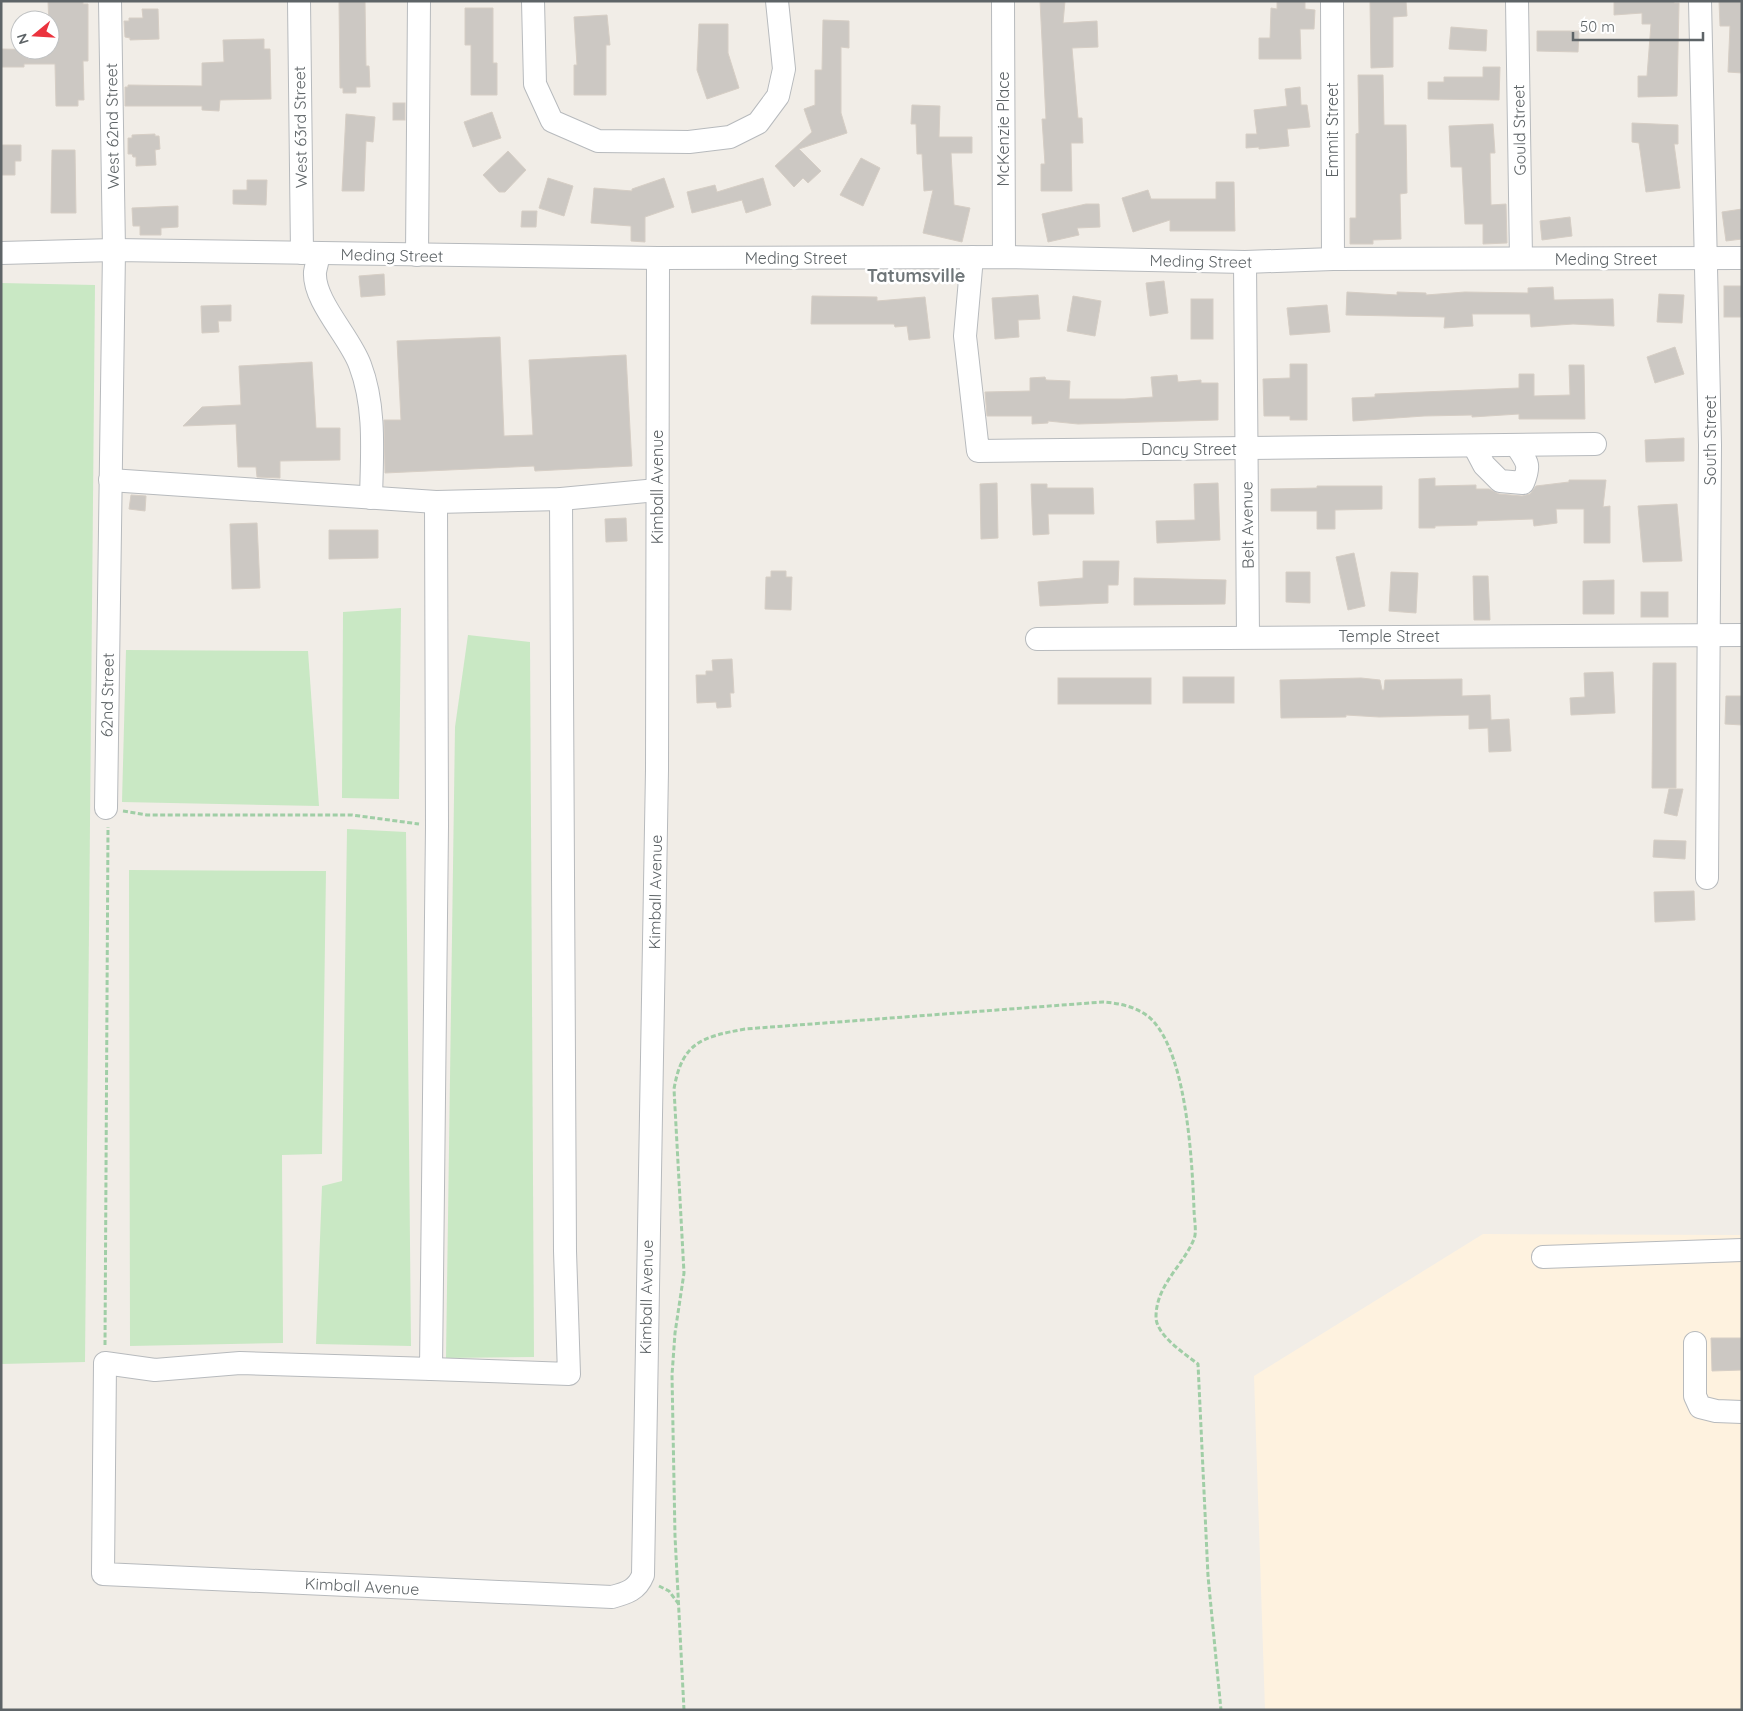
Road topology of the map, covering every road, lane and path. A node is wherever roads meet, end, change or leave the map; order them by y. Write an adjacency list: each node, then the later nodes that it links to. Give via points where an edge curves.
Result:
1 (110, 1): 10 (street, West 62nd Street)
2 (298, 1): 12 (street, West 63rd Street)
3 (419, 1): 13 (street)
4 (533, 1): 5 (street, via 535,84 552,121 598,140 697,141 730,137 758,123 778,96 784,69)
5 (778, 1)
6 (1003, 1): 15 (street, McKenzie Place)
7 (1332, 1): 19 (street, Emmit Street)
8 (1517, 1): 17 (street, Gould Street)
9 (1700, 1): 20 (street, South Street)
10 (114, 250): 11 (street, Meding Street); 12 (street, Meding Street); 26 (street, 62nd Street)
11 (1, 253)
12 (310, 253): 13 (street, Meding Street); 28 (street, West 63rd Street, via 319,294 361,365 370,401)
13 (417, 255): 16 (street, Meding Street)
14 (972, 257): 15 (street, Meding Street); 16 (street, Meding Street); 25 (street, Dancy Street, via 965,336 978,451)
15 (1004, 257): 21 (street, Meding Street)
16 (658, 258): 27 (street, Kimball Avenue)
17 (1521, 258): 19 (street, Meding Street); 20 (street, Meding Street)
18 (1742, 258): 20 (street, Meding Street)
19 (1333, 259): 21 (street, Meding Street)
20 (1707, 259): 31 (street, South Street)
21 (1245, 262): 25 (street, Belt Avenue)
22 (1595, 444): 23 (street, Dancy Street)
23 (1516, 445): 24 (street, Dancy Street); 24 (street, via 1529,469 1523,483 1500,481 1484,465)
24 (1474, 446): 25 (street, Dancy Street)
25 (1246, 448): 33 (street, Belt Avenue)
26 (110, 480): 28 (street); 35 (street, 62nd Street)
27 (657, 490): 29 (street); 44 (street, Kimball Avenue, via 657,770 643,1575)
28 (371, 498): 30 (street)
29 (561, 499): 30 (street); 42 (street, via 565,1251 569,1374)
30 (436, 502): 36 (street)
31 (1709, 634): 32 (street, Temple Street); 33 (street, Temple Street); 37 (street, South Street)
32 (1742, 635)
33 (1248, 637): 34 (street, Temple Street)
34 (1037, 639)
35 (106, 808): 36 (path, via 147,815 352,815); 41 (path, via 109,855)
36 (437, 826): 42 (street)
37 (1707, 878)
38 (1742, 1250): 39 (street)
39 (1543, 1257)
40 (1695, 1343): 43 (street, via 1695,1396 1700,1406 1716,1411)
41 (105, 1364): 42 (street, via 155,1370 240,1363); 44 (street, Kimball Avenue, via 103,1574 612,1598)
42 (431, 1369)
43 (1742, 1412)
44 (639, 1586): 45 (path, via 659,1586)
45 (679, 1603): 46 (path); 47 (path, via 672,1374 674,1333 684,1273 674,1089 685,1054 695,1043 711,1035 745,1029 1120,1003 1153,1020 1166,1038 1178,1076 1192,1166 1195,1238 1170,1276 1158,1301 1156,1319 1172,1345 1198,1364 1208,1576)
46 (684, 1710)
47 (1221, 1710)

